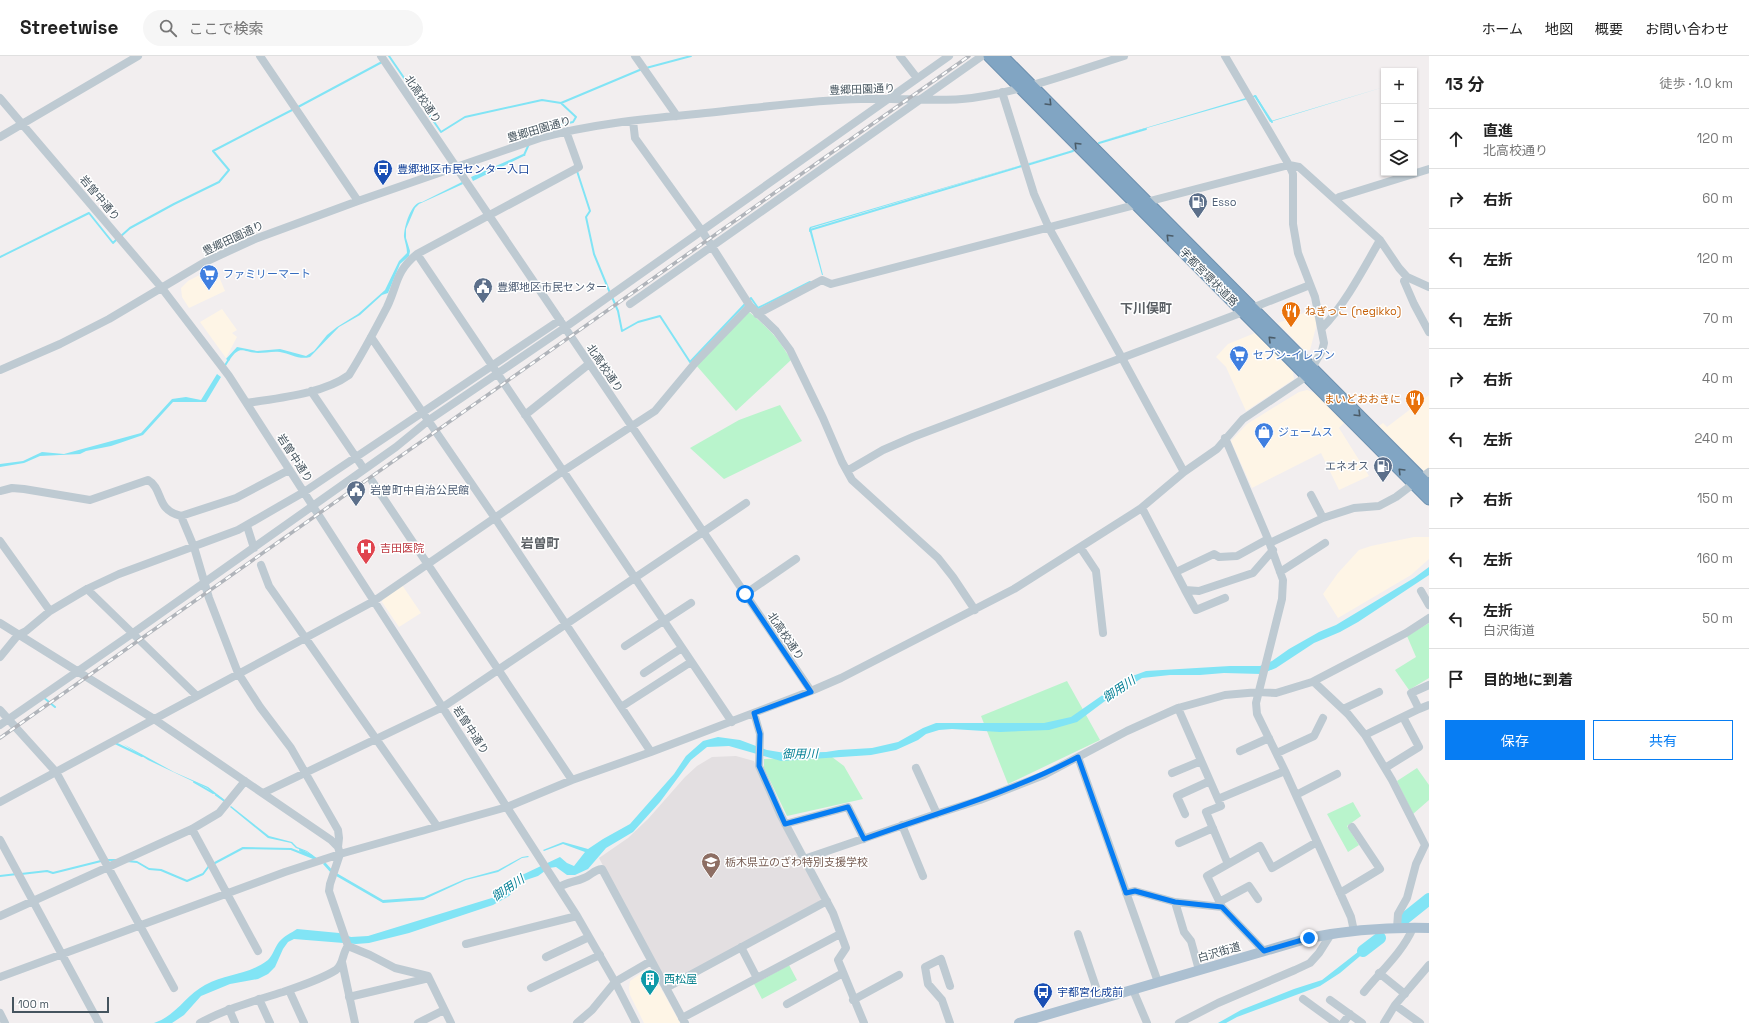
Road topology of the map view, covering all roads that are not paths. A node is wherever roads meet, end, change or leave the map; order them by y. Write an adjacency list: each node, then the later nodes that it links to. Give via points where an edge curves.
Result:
1 (138, 56): 21 (street)
2 (260, 56): 28 (street)
3 (381, 56): 25 (street, 北高校通り)
4 (635, 56): 19 (street)
5 (900, 56): 12 (street)
6 (949, 56): 12 (street)
7 (982, 56): 18 (street)
8 (989, 56): 14 (highway, 宇都宮環状道路)
9 (1002, 56): 13 (highway, 宇都宮環状道路)
10 (1124, 56): 13 (street, 豊郷田園通り)
11 (1226, 56): 24 (street)
12 (917, 78): 17 (street)
13 (1031, 85): 14 (street, 豊郷田園通り); 29 (highway, 宇都宮環状道路, one-way to 29)
14 (1020, 88): 15 (street, 豊郷田園通り); 29 (highway, 宇都宮環状道路, one-way to 14)
15 (1002, 92): 18 (street, 豊郷田園通り, via 959,99); 31 (street, via 1034,194)
16 (0, 98): 21 (street, 岩曽中通り)
17 (888, 98): 18 (street, 豊郷田園通り); 19 (street, 豊郷田園通り, via 841,100); 32 (street)
18 (920, 99): 34 (street)
19 (677, 116): 20 (street, 豊郷田園通り)
20 (633, 121): 22 (street, 豊郷田園通り); 32 (street, via 635,138)
21 (23, 124): 23 (street); 38 (street, 岩曽中通り)
22 (566, 131): 25 (street, 豊郷田園通り); 30 (street, via 579,167)
23 (0, 137)
24 (1289, 165): 27 (street, via 1299,166); 29 (street); 37 (street, via 1293,174 1293,224 1298,253)
25 (456, 167): 28 (street, 豊郷田園通り); 30 (street, 北高校通り)
26 (1429, 169): 27 (street, via 1338,197)
27 (1336, 200): 33 (street)
28 (358, 201): 38 (street, 豊郷田園通り, via 254,239 205,262)
29 (1143, 204): 31 (street); 42 (highway, 宇都宮環状道路)
30 (489, 215): 35 (street); 44 (street, 北高校通り)
31 (1049, 228): 43 (street, via 831,284 822,280); 49 (street)
32 (702, 231): 34 (street); 45 (street)
33 (1380, 240): 36 (street); 46 (street, via 1330,320)
34 (712, 247): 40 (street); 41 (street)
35 (417, 254): 48 (street, via 399,273 388,305); 51 (street)
36 (1407, 277): 39 (street); 47 (street, via 1404,281)
37 (1310, 285): 42 (street); 46 (street)
38 (161, 287): 52 (street, 豊郷田園通り, via 109,319); 56 (street, 岩曽中通り, via 217,359)
39 (1429, 287)
40 (630, 304)
41 (750, 306): 43 (street); 60 (street, via 695,363 654,411)
42 (1248, 310): 49 (street); 53 (highway, 宇都宮環状道路)
43 (757, 314): 66 (street, via 776,331 790,350)
44 (560, 320): 45 (street, 北高校通り); 51 (street)
45 (565, 328): 50 (street, 北高校通り); 54 (street)
46 (1322, 328): 53 (street, via 1322,351)
47 (1429, 332)
48 (372, 336): 55 (street, via 349,375 332,386); 57 (street)
49 (1122, 358): 66 (street, via 883,450); 67 (street)
50 (589, 364): 58 (street); 60 (street, 北高校通り)
51 (492, 365): 54 (street); 57 (street)
52 (0, 370)
53 (1309, 372): 61 (street, via 1243,419); 68 (highway, 宇都宮環状道路)
54 (497, 374): 58 (street); 59 (street)
55 (311, 391): 56 (street); 62 (street)
56 (247, 404): 64 (street, 岩曽中通り)
57 (423, 412): 59 (street); 62 (street)
58 (526, 415): 65 (street)
59 (429, 420): 63 (street); 78 (street)
60 (632, 426): 65 (street); 81 (street, 北高校通り)
61 (1225, 438): 67 (street, via 1217,449); 84 (street)
62 (355, 457): 63 (street); 71 (street)
63 (364, 469): 75 (street)
64 (289, 470): 71 (street, 岩曽中通り); 77 (street, via 236,498)
65 (563, 471): 78 (street); 93 (street)
66 (847, 471): 103 (street, via 852,480 938,558)
67 (1184, 472): 76 (street)
68 (1423, 480): 73 (highway, 宇都宮環状道路); 79 (street, via 1379,506 1354,508)
69 (372, 482): 89 (street)
70 (0, 490): 77 (street, via 24,488 90,500 148,480 152,482 169,511)
71 (304, 492): 75 (street, 岩曽中通り); 80 (street)
72 (1311, 495): 79 (street)
73 (1429, 499)
74 (746, 503): 81 (street)
75 (312, 506): 87 (street); 100 (street, 岩曽中通り)
76 (1142, 508): 86 (street); 91 (street)
77 (181, 516): 85 (street)
78 (495, 518): 89 (street); 108 (street)
79 (1323, 518): 84 (street)
80 (247, 526): 85 (street); 87 (street)
81 (702, 532): 93 (street); 98 (street, 北高校通り)
82 (0, 541): 104 (street)
83 (1325, 543): 92 (street)
84 (1271, 544): 91 (street, via 1237,556 1219,558 1214,554); 92 (street); 96 (street, via 1252,573 1199,591)
85 (194, 547): 94 (street); 95 (street, via 119,574)
86 (1080, 547): 103 (street, via 1014,589); 110 (street, via 1096,571)
87 (254, 548): 94 (street)
88 (796, 559): 98 (street)
89 (427, 564): 100 (street); 117 (street)
90 (260, 565): 112 (street, via 269,586)
91 (1176, 572): 96 (street)
92 (1280, 572): 124 (street, via 1283,580 1282,599)
93 (634, 578): 106 (street); 108 (street)
94 (205, 582): 109 (street); 119 (street)
95 (87, 589): 104 (street); 109 (street)
96 (1185, 590): 99 (street, via 1196,610)
97 (1421, 591): 102 (street)
98 (745, 594): 123 (street, 北高校通り)
99 (1225, 598)
100 (374, 601): 112 (street); 129 (street, 岩曽中通り)
101 (691, 604): 106 (street)
102 (1429, 605)
103 (975, 610): 123 (street)
104 (50, 611): 111 (street)
105 (1429, 618): 121 (street, via 1406,633)
106 (664, 622): 113 (street); 114 (street)
107 (0, 623): 111 (street)
108 (566, 624): 117 (street); 128 (street)
109 (133, 633): 118 (street); 126 (street)
110 (1103, 633)
111 (18, 635): 115 (street); 118 (street)
112 (304, 638): 119 (street); 143 (street)
113 (625, 646)
114 (682, 648): 116 (street); 120 (street)
115 (0, 657)
116 (691, 662): 128 (street); 139 (street)
117 (498, 670): 129 (street); 156 (street)
118 (76, 671): 137 (street); 138 (street)
119 (238, 673): 126 (street); 153 (street, via 291,748)
120 (644, 673)
121 (1312, 682): 124 (street, via 1276,693); 131 (street)
122 (1429, 685): 132 (street, via 1411,693)
123 (811, 692): 134 (street)
124 (1259, 692): 130 (street, via 1225,695); 142 (street, via 1257,714)
125 (1379, 692): 131 (street)
126 (197, 696): 138 (street)
127 (1429, 705): 132 (street)
128 (621, 707): 145 (street)
129 (443, 708): 143 (street); 163 (street, 岩曽中通り)
130 (1178, 708): 147 (street); 148 (street)
131 (1343, 709): 141 (street)
132 (1419, 709): 135 (street)
133 (0, 710): 137 (street)
134 (754, 713): 139 (street); 166 (street, via 760,734 759,766)
135 (1403, 717): 141 (street); 150 (street, via 1419,747)
136 (1323, 718): 146 (street, via 1314,736)
137 (7, 719): 140 (street); 152 (street)
138 (154, 719): 152 (street); 157 (street)
139 (732, 722): 145 (street)
140 (0, 725)
141 (1365, 735): 150 (street)
142 (1269, 738): 144 (street); 146 (street)
143 (377, 739): 153 (street); 168 (street)
144 (1240, 751)
145 (651, 752): 156 (street)
146 (1277, 753): 151 (street)
147 (1078, 757): 164 (street, via 1030,781); 184 (street)
148 (1201, 761): 154 (street); 158 (street)
149 (916, 768): 164 (street)
150 (1385, 768): 176 (street)
151 (1285, 770): 160 (street); 161 (street)
152 (56, 772): 162 (street); 180 (street)
153 (305, 773): 159 (street); 177 (street, via 338,830)
154 (1172, 773)
155 (1337, 774): 160 (street)
156 (572, 780): 163 (street)
157 (245, 781): 159 (street); 171 (street, via 220,813)
158 (1210, 781): 161 (street); 165 (street, via 1177,796)
159 (263, 793): 177 (street, via 331,840)
160 (1296, 796): 174 (street)
161 (1218, 799): 170 (street, via 1221,806 1206,812)
162 (0, 802)
163 (507, 807): 168 (street); 182 (street, 岩曽中通り)
164 (937, 814): 167 (street)
165 (1185, 814)
166 (785, 824): 172 (street, via 848,807); 178 (street)
167 (902, 825): 172 (street); 181 (street)
168 (437, 826): 177 (street)
169 (1352, 827): 185 (street, via 1380,869)
170 (1213, 828): 175 (street); 179 (street)
171 (192, 829): 180 (street); 183 (street)
172 (864, 839): 178 (street)
173 (0, 840): 187 (street)
174 (1317, 842): 179 (street, via 1272,868 1260,846); 185 (street)
175 (1179, 843)
176 (1427, 843): 194 (street, via 1416,864 1407,898 1398,914)
177 (339, 851): 183 (street); 203 (street, via 329,891)
178 (804, 860): 188 (street)
179 (1228, 864): 190 (street, via 1207,876)
180 (108, 867): 187 (street); 193 (street)
181 (922, 876)
182 (559, 887): 192 (street); 210 (street, via 569,881 586,878 595,870 602,869)
183 (227, 893): 193 (street); 205 (street)
184 (1126, 893): 189 (street, via 1135,891); 221 (street)
185 (1340, 893): 197 (street, via 1351,917)
186 (1258, 899): 190 (street, via 1249,886)
187 (32, 900): 191 (street); 207 (street)
188 (827, 901): 198 (street); 204 (street)
189 (1175, 902): 190 (street); 213 (street, via 1184,932 1191,941)
190 (1221, 905): 206 (street)
191 (0, 916)
192 (577, 916): 201 (street); 202 (street)
193 (140, 926): 207 (street); 223 (street)
194 (1397, 928): 195 (main road, 白沢街道); 197 (main road, 白沢街道)
195 (1413, 928): 196 (main road, 白沢街道); 215 (street, via 1406,944)
196 (1429, 928)
197 (1354, 931): 200 (main road, 白沢街道)
198 (840, 934): 214 (street, via 846,948 838,960); 219 (street)
199 (1078, 934): 232 (street)
200 (1331, 934): 206 (main road, 白沢街道); 258 (street, via 1310,963)
201 (589, 937): 208 (street); 209 (street)
202 (466, 944)
203 (348, 946): 211 (street); 218 (street, via 395,968 423,974)
204 (741, 947): 219 (street); 225 (street)
205 (258, 951)
206 (1264, 951): 213 (main road, 白沢街道)
207 (62, 955): 217 (street); 244 (street)
208 (600, 955): 220 (street); 224 (street)
209 (546, 957)
210 (651, 961): 220 (street); 225 (street)
211 (342, 962): 226 (street, via 338,969); 230 (street)
212 (1429, 965): 229 (street)
213 (1199, 970): 221 (main road, 白沢街道)
214 (843, 973): 234 (street); 236 (street)
215 (1380, 973): 228 (street); 229 (street)
216 (899, 975): 234 (street)
217 (0, 978)
218 (429, 978): 230 (street); 239 (street)
219 (757, 978): 242 (street)
220 (615, 982): 252 (street, via 592,1010); 253 (street)
221 (1158, 982): 227 (main road, 白沢街道)
222 (950, 986): 255 (street, via 941,959 925,967 928,984 942,1000)
223 (174, 988)
224 (531, 988)
225 (666, 988): 242 (street)
226 (289, 990): 231 (street); 248 (street)
227 (1133, 990): 232 (main road, 白沢街道); 257 (street)
228 (1364, 992)
229 (1405, 994): 237 (street)
230 (349, 997): 249 (street)
231 (259, 999): 238 (street); 247 (street)
232 (1100, 999): 256 (main road, 白沢街道)
233 (1303, 999): 259 (street)
234 (853, 1000): 254 (street)
235 (1330, 1000): 241 (street)
236 (787, 1004)
237 (1395, 1005): 262 (street); 263 (street)
238 (229, 1010): 245 (street); 246 (street)
239 (444, 1010): 250 (street); 251 (street)
240 (0, 1013): 243 (street)
241 (1350, 1014): 260 (street); 261 (street)
242 (683, 1020)
243 (5, 1023)
244 (99, 1023)
245 (200, 1023)
246 (235, 1023)
247 (270, 1023)
248 (304, 1023)
249 (355, 1023)
250 (418, 1023)
251 (451, 1023)
252 (577, 1023)
253 (636, 1023)
254 (864, 1023)
255 (950, 1023)
256 (1019, 1023)
257 (1147, 1023)
258 (1179, 1023)
259 (1336, 1023)
260 (1343, 1023)
261 (1362, 1023)
262 (1384, 1023)
263 (1420, 1023)

